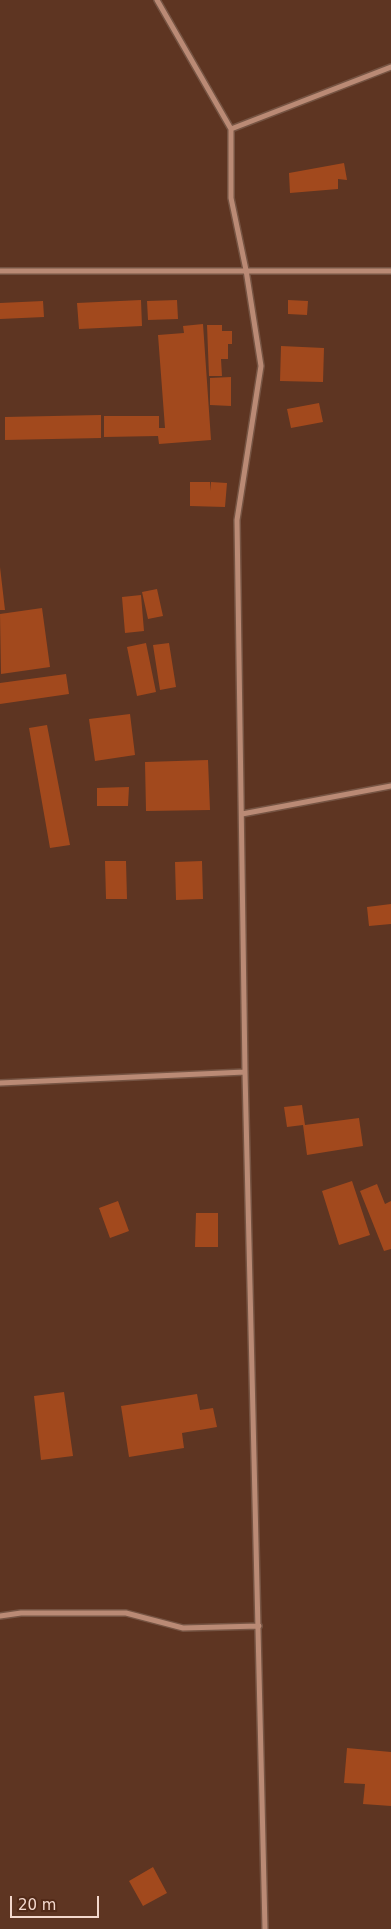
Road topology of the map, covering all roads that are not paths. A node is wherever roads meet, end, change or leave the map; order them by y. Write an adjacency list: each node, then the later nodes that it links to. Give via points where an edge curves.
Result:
1 (157, 0): 3 (street)
2 (391, 67): 3 (street)
3 (231, 129): 4 (street, via 231,198)
4 (246, 270): 5 (street); 6 (street); 8 (street, via 261,366 237,520)
5 (391, 270)
6 (0, 271)
7 (391, 786): 8 (street)
8 (242, 814): 9 (street)
9 (245, 1072): 10 (street); 12 (street)
10 (0, 1083)
11 (0, 1616): 12 (street, via 126,1613 182,1628)
12 (259, 1626): 13 (street)
13 (265, 1929)

